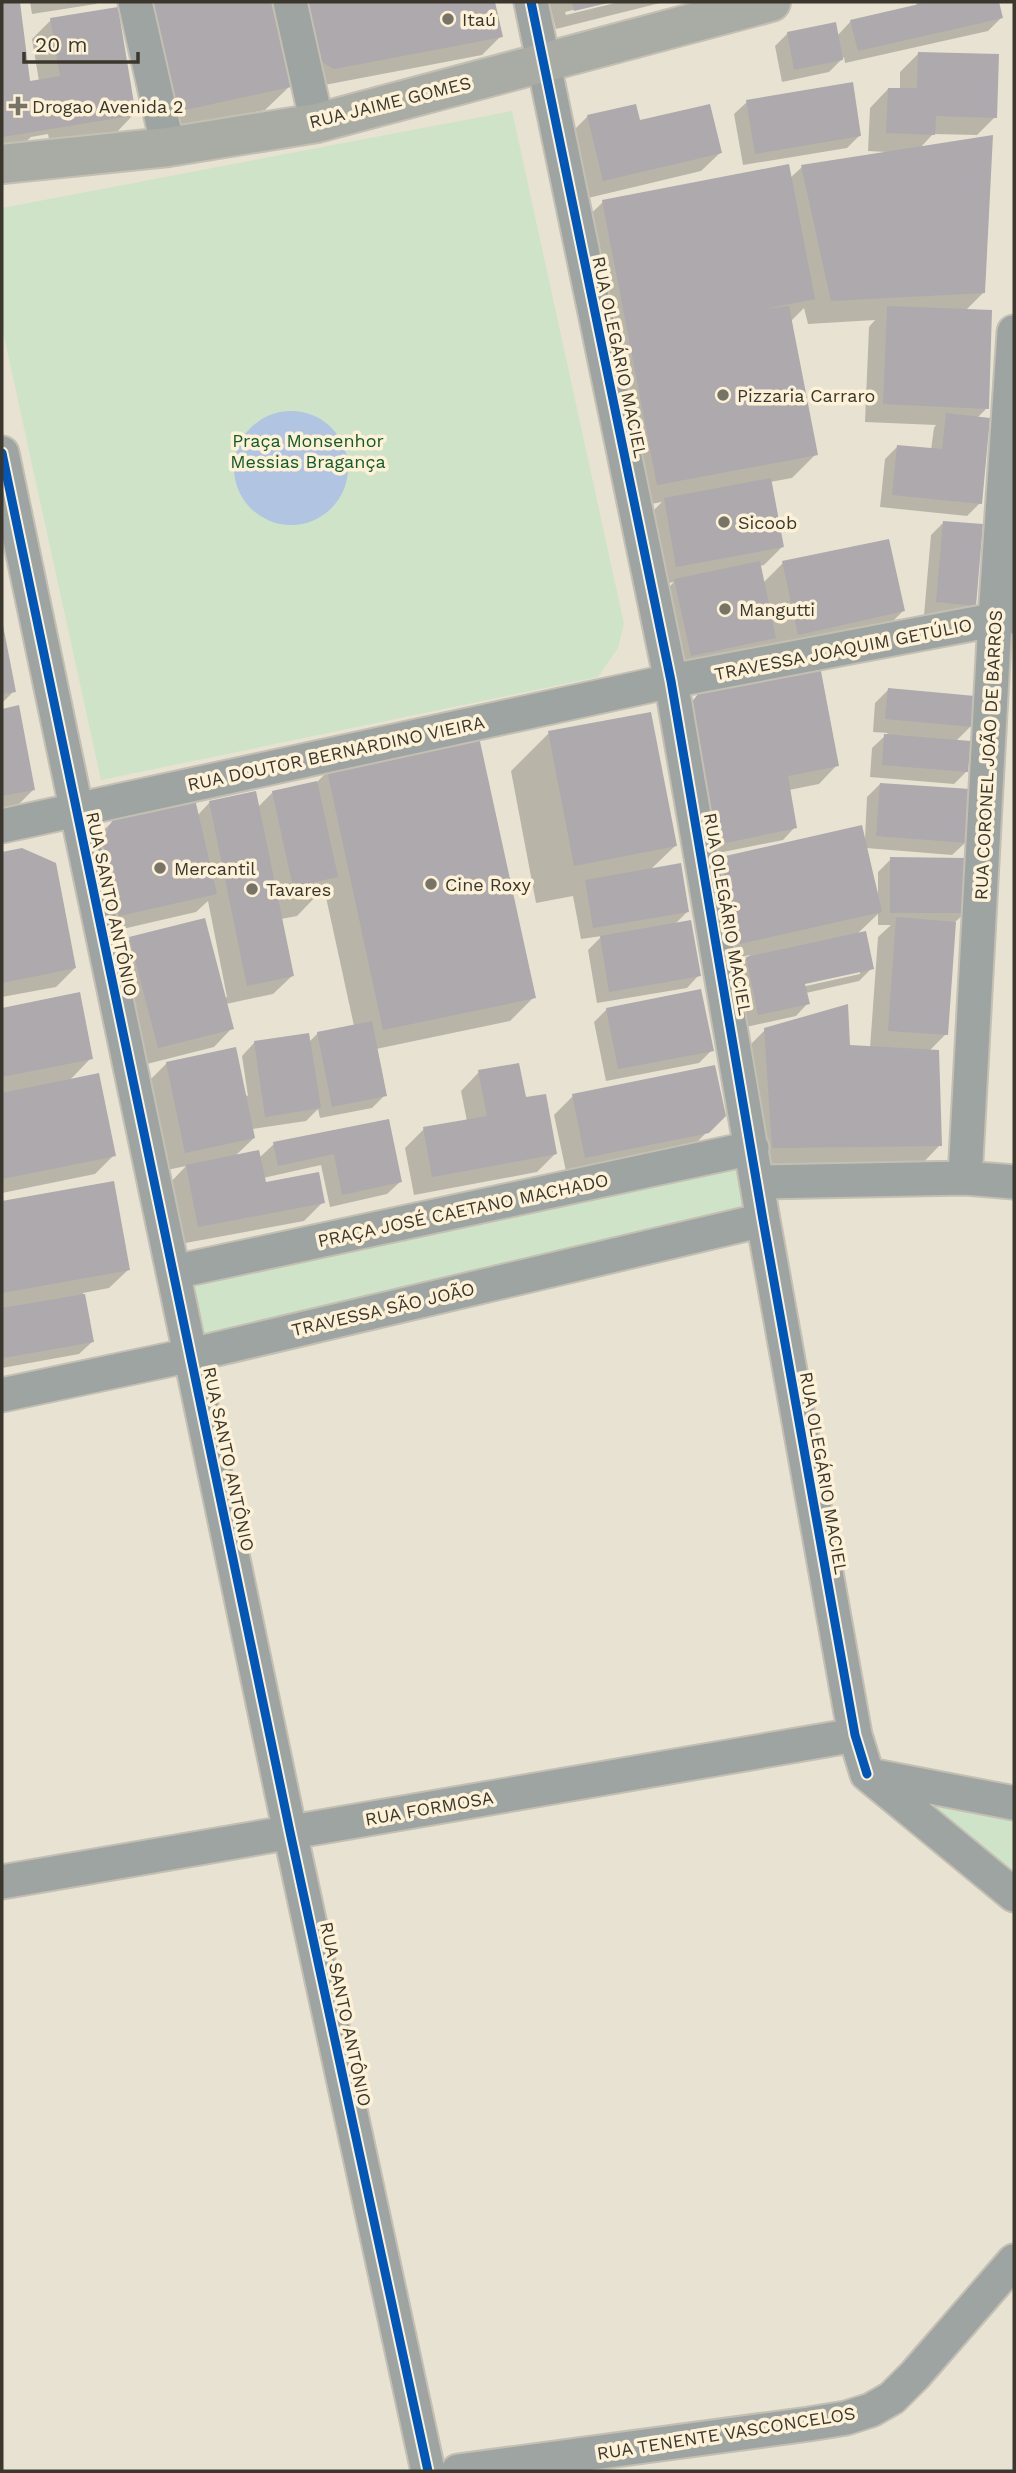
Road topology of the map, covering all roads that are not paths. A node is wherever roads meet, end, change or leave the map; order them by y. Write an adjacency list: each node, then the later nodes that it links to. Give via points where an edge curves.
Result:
1 (135, 2): 7 (street)
2 (290, 2): 6 (street)
3 (531, 2): 5 (street, RUA OLEGÁRIO MACIEL)
4 (771, 2): 5 (street, RUA JAIME GOMES)
5 (544, 63): 6 (street, RUA JAIME GOMES); 12 (street, RUA OLEGÁRIO MACIEL)
6 (317, 122): 7 (street, RUA JAIME GOMES)
7 (168, 147): 8 (street, RUA JAIME GOMES)
8 (2, 164)
9 (1014, 332): 11 (street, RUA CORONEL JOÃO DE BARROS)
10 (2, 453): 13 (street, RUA SANTO ANTÔNIO)
11 (1005, 618): 12 (street, TRAVESSA JOAQUIM GETÚLIO); 16 (street, RUA CORONEL JOÃO DE BARROS)
12 (671, 681): 13 (street, RUA DOUTOR BERNARDINO VIEIRA); 15 (street, RUA OLEGÁRIO MACIEL)
13 (76, 808): 14 (street, RUA DOUTOR BERNARDINO VIEIRA); 20 (street, RUA SANTO ANTÔNIO)
14 (2, 826)
15 (752, 1148): 17 (street, RUA OLEGÁRIO MACIEL); 20 (street, PRAÇA JOSÉ CAETANO MACHADO)
16 (965, 1178): 17 (street); 18 (street)
17 (757, 1182): 19 (street, RUA OLEGÁRIO MACIEL)
18 (1014, 1182)
19 (763, 1220): 21 (street, TRAVESSA SÃO JOÃO); 23 (street, RUA OLEGÁRIO MACIEL)
20 (174, 1272): 21 (street, RUA SANTO ANTÔNIO)
21 (191, 1355): 22 (street, TRAVESSA SÃO JOÃO); 26 (street, RUA SANTO ANTÔNIO)
22 (2, 1395)
23 (855, 1735): 24 (street, RUA OLEGÁRIO MACIEL); 26 (street, RUA FORMOSA)
24 (867, 1774): 25 (street); 28 (street)
25 (1014, 1803)
26 (290, 1832): 27 (street, RUA FORMOSA); 30 (street, RUA SANTO ANTÔNIO)
27 (2, 1882)
28 (1014, 1895)
29 (1014, 2261): 31 (street, RUA TENENTE VASCONCELOS, via 915,2375 892,2398 871,2410 809,2424)
30 (428, 2471)
31 (458, 2471)

